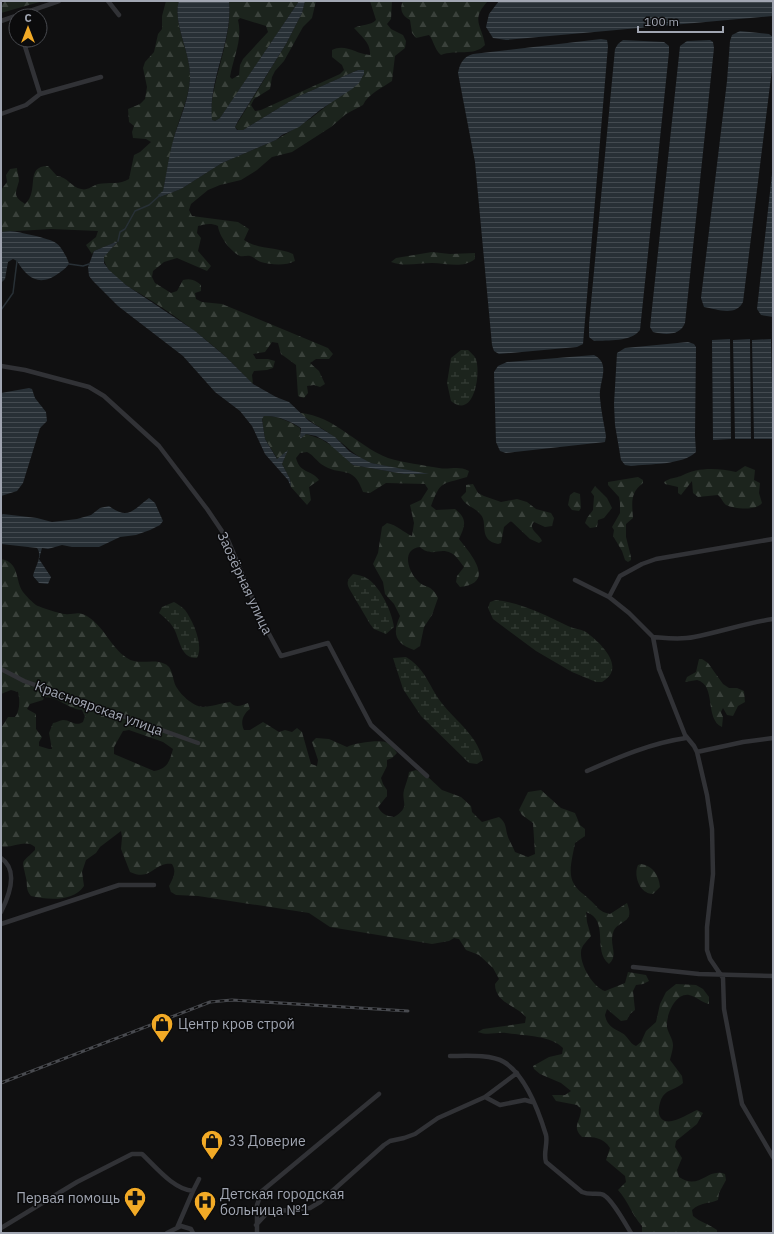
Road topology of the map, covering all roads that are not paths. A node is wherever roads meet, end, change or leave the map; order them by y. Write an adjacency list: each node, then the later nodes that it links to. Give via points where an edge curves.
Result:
1 (59, 1): 3 (street)
2 (108, 1): 4 (street)
3 (39, 8)
4 (119, 16)
5 (26, 48): 7 (street)
6 (101, 77): 7 (street)
7 (40, 94): 8 (street, via 26,105)
8 (1, 114)
9 (1, 366): 21 (street, Заозёрная улица, via 89,387 104,396 159,446 228,540 262,621 281,656 328,643 371,725)
10 (773, 539): 12 (street, via 656,559 620,576)
11 (575, 580): 12 (street)
12 (609, 597): 14 (street)
13 (773, 619): 14 (street, via 693,638)
14 (653, 637): 16 (street, via 659,669)
15 (1, 669): 18 (street, Красноярская улица, via 24,680)
16 (686, 738): 19 (street); 20 (street, via 623,755)
17 (773, 738): 19 (street)
18 (198, 743)
19 (697, 752): 27 (street, via 712,829 713,874 707,950)
20 (587, 771)
21 (427, 776)
22 (1, 858): 24 (street, via 11,872 10,891)
23 (154, 884): 25 (street, via 119,884)
24 (1, 912)
25 (1, 924)
26 (633, 967): 27 (street)
27 (721, 974): 28 (street); 34 (street, via 724,984 724,1009 742,1104)
28 (773, 976)
29 (450, 1056): 30 (street, via 492,1058 503,1061)
30 (517, 1073): 32 (street); 33 (street)
31 (379, 1094): 38 (street, via 262,1191 256,1205)
32 (485, 1098): 33 (street, via 500,1105 525,1100); 38 (street, via 438,1118 404,1138 390,1141 310,1208 272,1211 265,1214)
33 (532, 1102): 44 (street, via 546,1135 546,1162 582,1192 605,1196)
34 (772, 1152): 35 (street)
35 (773, 1157)
36 (199, 1179): 37 (street)
37 (193, 1191): 39 (street, via 180,1187 142,1154 137,1153 126,1156 77,1182); 40 (street)
38 (256, 1225): 43 (street)
39 (1, 1228)
40 (177, 1228): 41 (street); 42 (street, via 181,1226 191,1229)
41 (167, 1233)
42 (194, 1233)
43 (257, 1233)
44 (631, 1233)

